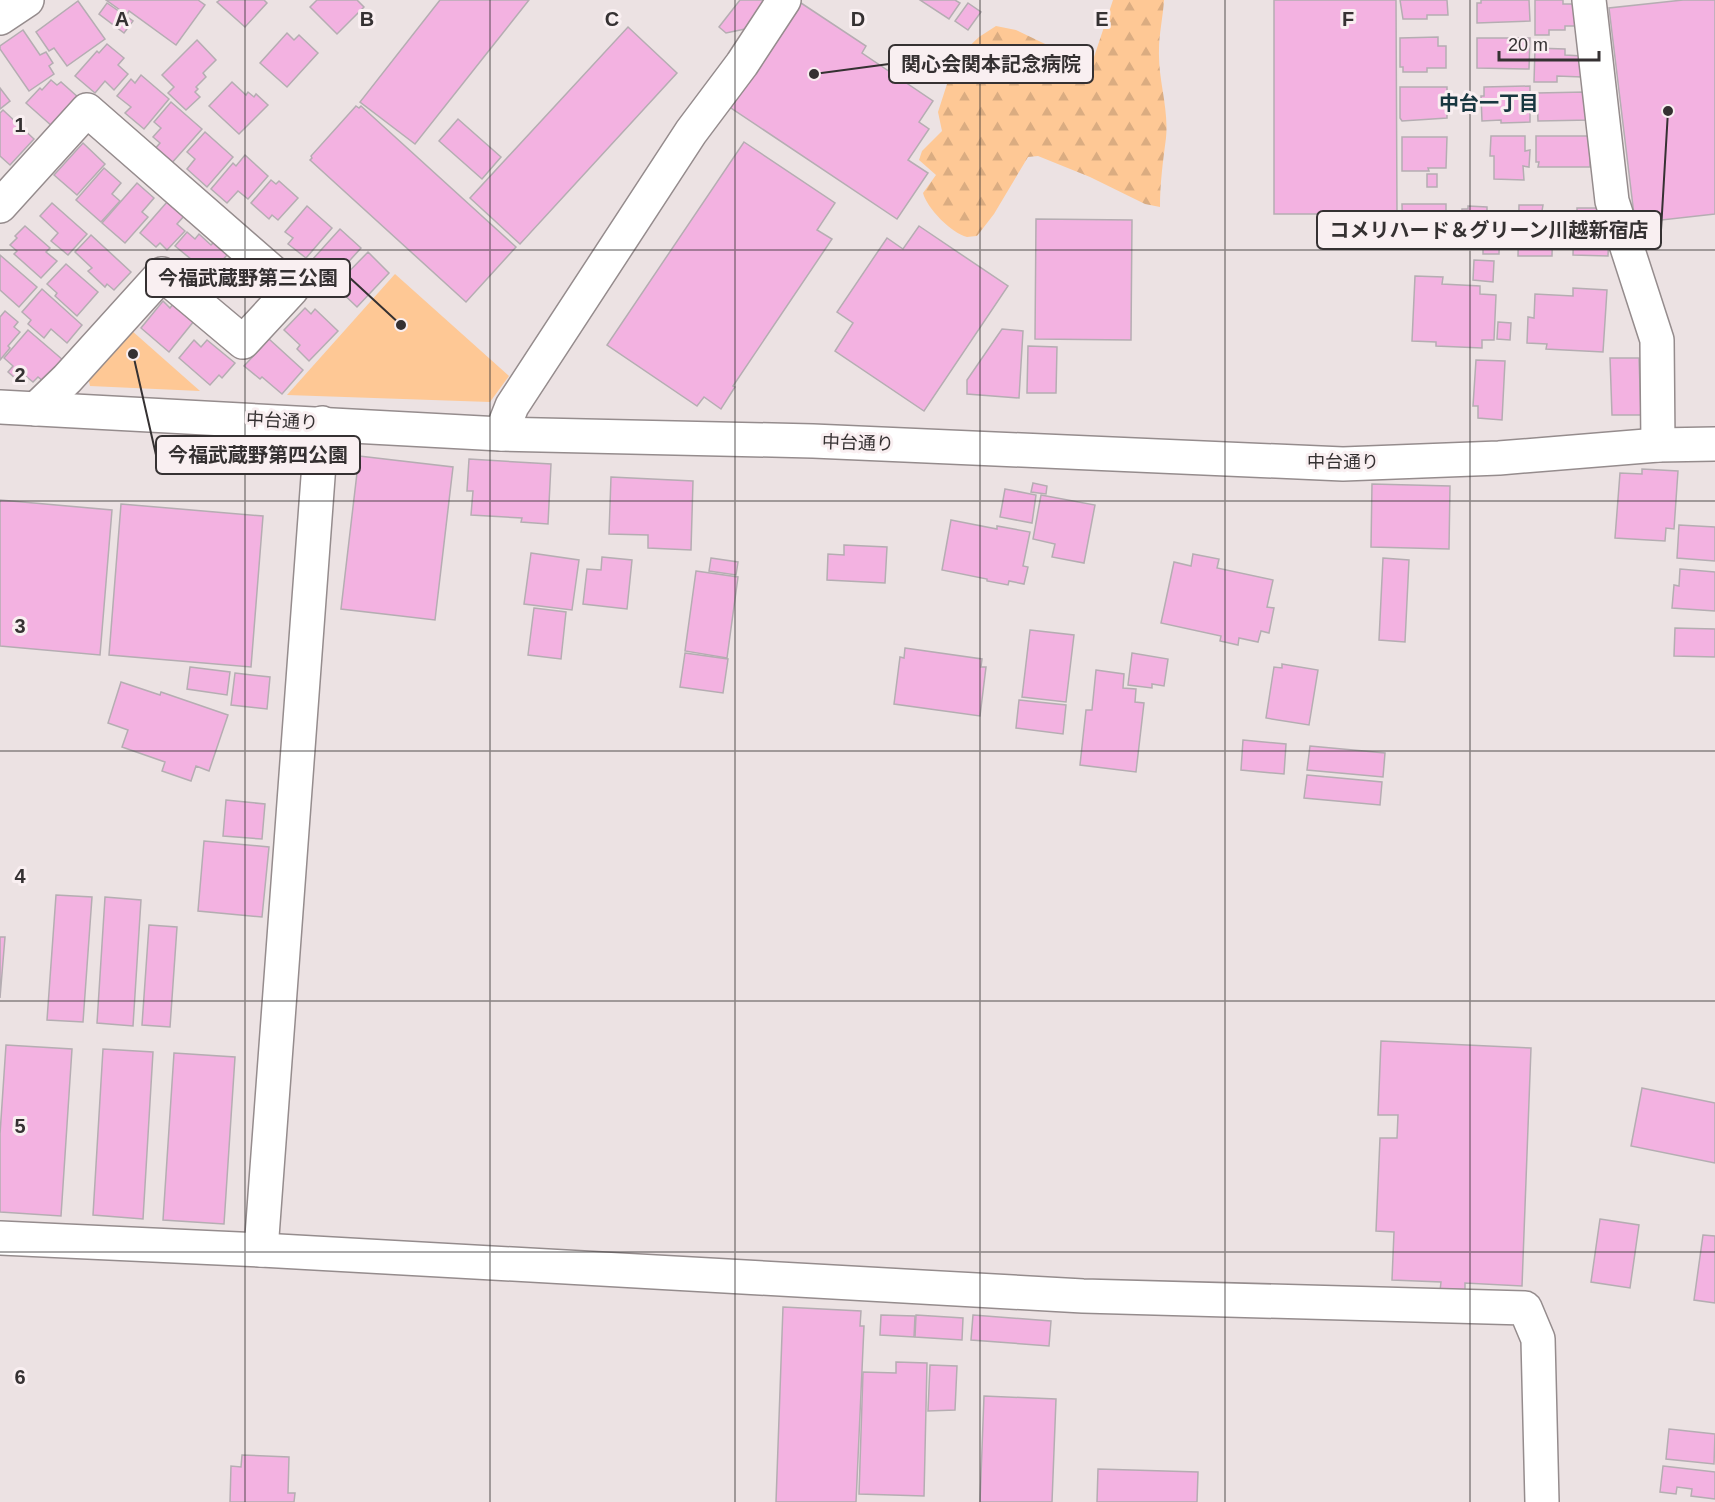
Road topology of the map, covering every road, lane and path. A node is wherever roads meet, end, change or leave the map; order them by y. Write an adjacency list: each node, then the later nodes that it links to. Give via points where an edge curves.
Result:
1 (27, 0): 4 (street)
2 (784, 0): 9 (street, via 691,132 512,406)
3 (1589, 0): 11 (street, via 1611,194 1657,340)
4 (0, 18)
5 (0, 206): 7 (street, via 87,110 292,289 243,342 162,274)
6 (0, 407): 7 (street, 中台通り)
7 (36, 409): 8 (street, 中台通り)
8 (322, 423): 9 (street, 中台通り); 13 (street)
9 (501, 434): 11 (street, 中台通り, via 813,441 1343,464)
10 (1715, 444): 11 (street, 中台通り)
11 (1658, 446)
12 (0, 1238): 13 (street)
13 (261, 1250): 14 (street, via 1083,1296 1525,1308 1538,1339)
14 (1542, 1502)

